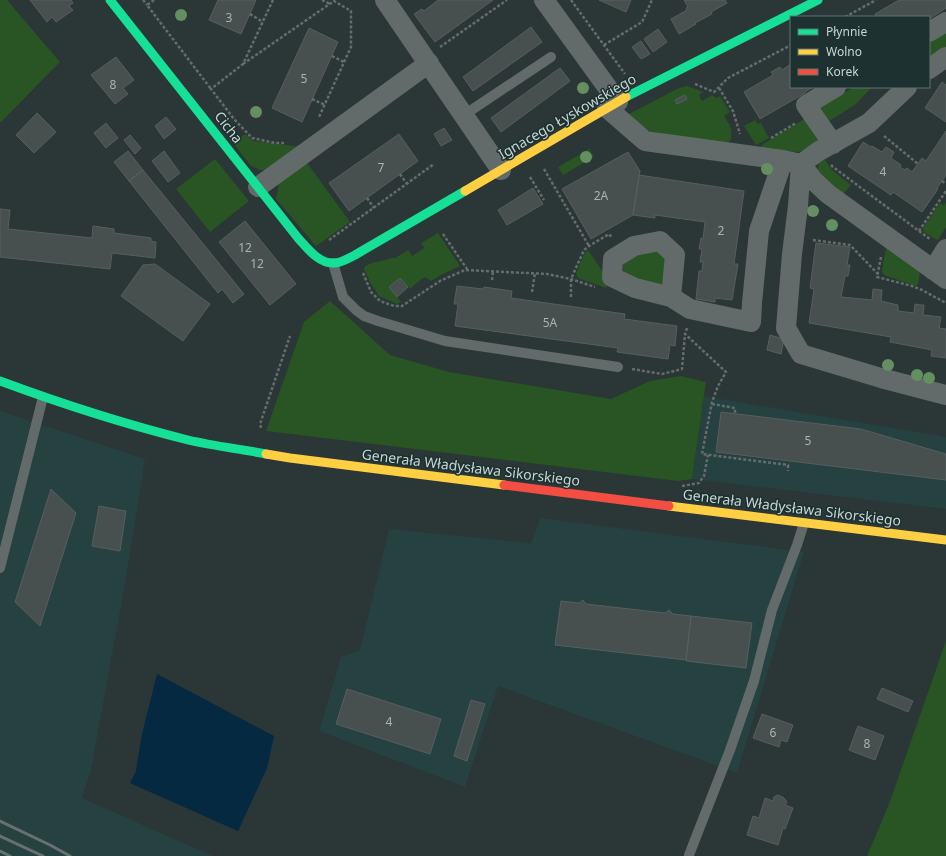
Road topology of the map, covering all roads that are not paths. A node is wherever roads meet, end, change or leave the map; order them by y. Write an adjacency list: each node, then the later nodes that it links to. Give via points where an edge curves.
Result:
1 (110, 0): 18 (main road, Cicha)
2 (385, 0): 9 (street)
3 (544, 0): 13 (street)
4 (818, 0): 13 (main road, Ignacego Łyskowskiego)
5 (946, 22): 6 (street)
6 (930, 31)
7 (551, 57): 14 (lane)
8 (946, 57): 10 (street)
9 (427, 60): 14 (street); 18 (street)
10 (930, 68)
11 (834, 88): 15 (street, via 806,105)
12 (906, 88): 15 (street, via 869,123)
13 (612, 105): 16 (street, via 646,141); 17 (main road, Ignacego Łyskowskiego)
14 (464, 115): 17 (street)
15 (831, 153): 16 (street)
16 (792, 162): 21 (street, via 828,194); 22 (street, via 759,231 751,322 690,309); 25 (street, via 798,206 786,328 801,354)
17 (501, 170): 20 (main road, Ignacego Łyskowskiego, via 355,255)
18 (258, 187): 20 (main road, Cicha, via 311,252 322,260)
19 (946, 249): 21 (street)
20 (333, 263): 23 (lane, via 343,297 356,310 371,319 445,341)
21 (940, 274)
22 (678, 301): 22 (street, via 675,255 660,241 634,246 613,259 612,277 635,288)
23 (618, 367)
24 (0, 381): 26 (main road, Generała Władysława Sikorskiego)
25 (946, 395)
26 (43, 397): 27 (main road, Generała Władysława Sikorskiego, via 190,440 290,458); 29 (lane)
27 (804, 523): 28 (main road, Generała Władysława Sikorskiego); 30 (lane, via 772,610 754,681)
28 (946, 540)
29 (0, 568)
30 (689, 855)

